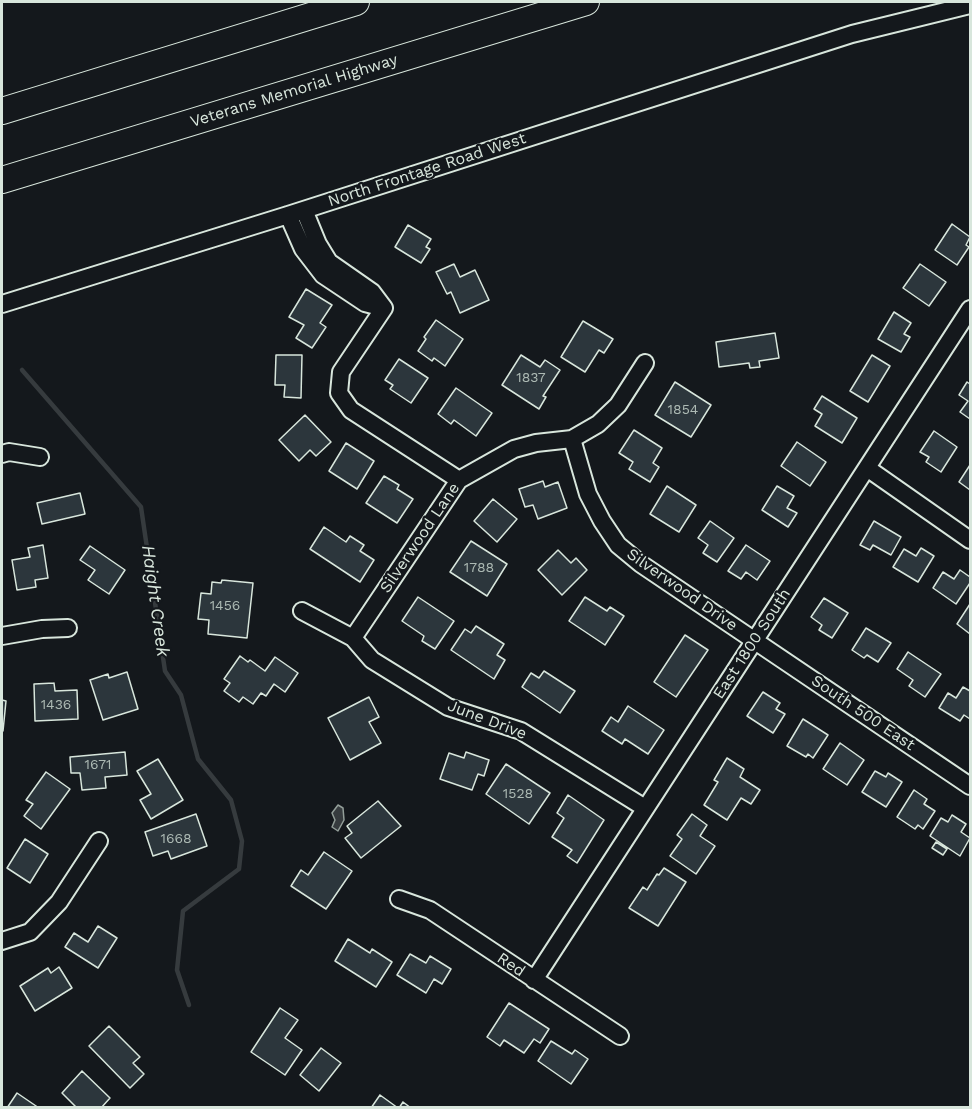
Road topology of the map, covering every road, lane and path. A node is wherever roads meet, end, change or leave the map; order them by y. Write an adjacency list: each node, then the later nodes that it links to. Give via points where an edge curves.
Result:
1 (356, 2): 4 (highway)
2 (586, 2): 5 (highway, Veterans Memorial Highway)
3 (970, 5): 6 (street, North Frontage Road West, via 852,34)
4 (2, 111)
5 (2, 180)
6 (296, 212): 7 (street, North Frontage Road West); 14 (street, via 329,262 372,292 384,308 341,372 339,393 351,410)
7 (2, 304)
8 (970, 309): 13 (street, East 1800 South)
9 (645, 363): 10 (street, Silverwood Lane, via 618,405 598,424)
10 (572, 439): 14 (street, Silverwood Lane, via 514,449); 20 (street, Silverwood Drive, via 588,494 618,545)
11 (2, 454): 12 (street)
12 (40, 457)
13 (867, 468): 15 (street); 20 (street, East 1800 South)
14 (459, 480): 19 (street, Silverwood Lane)
15 (970, 540)
16 (302, 611): 19 (street, June Drive)
17 (68, 628): 18 (street)
18 (2, 636)
19 (354, 638): 22 (street, June Drive, via 372,660 448,707 521,731)
20 (754, 640): 21 (street, South 500 East); 22 (street, East 1800 South)
21 (970, 786)
22 (645, 808): 26 (street, East 1800 South)
23 (99, 841): 25 (street, via 59,902 30,932)
24 (399, 899): 26 (street, Red, via 430,910)
25 (2, 941)
26 (534, 980): 27 (street, Red)
27 (620, 1036)

